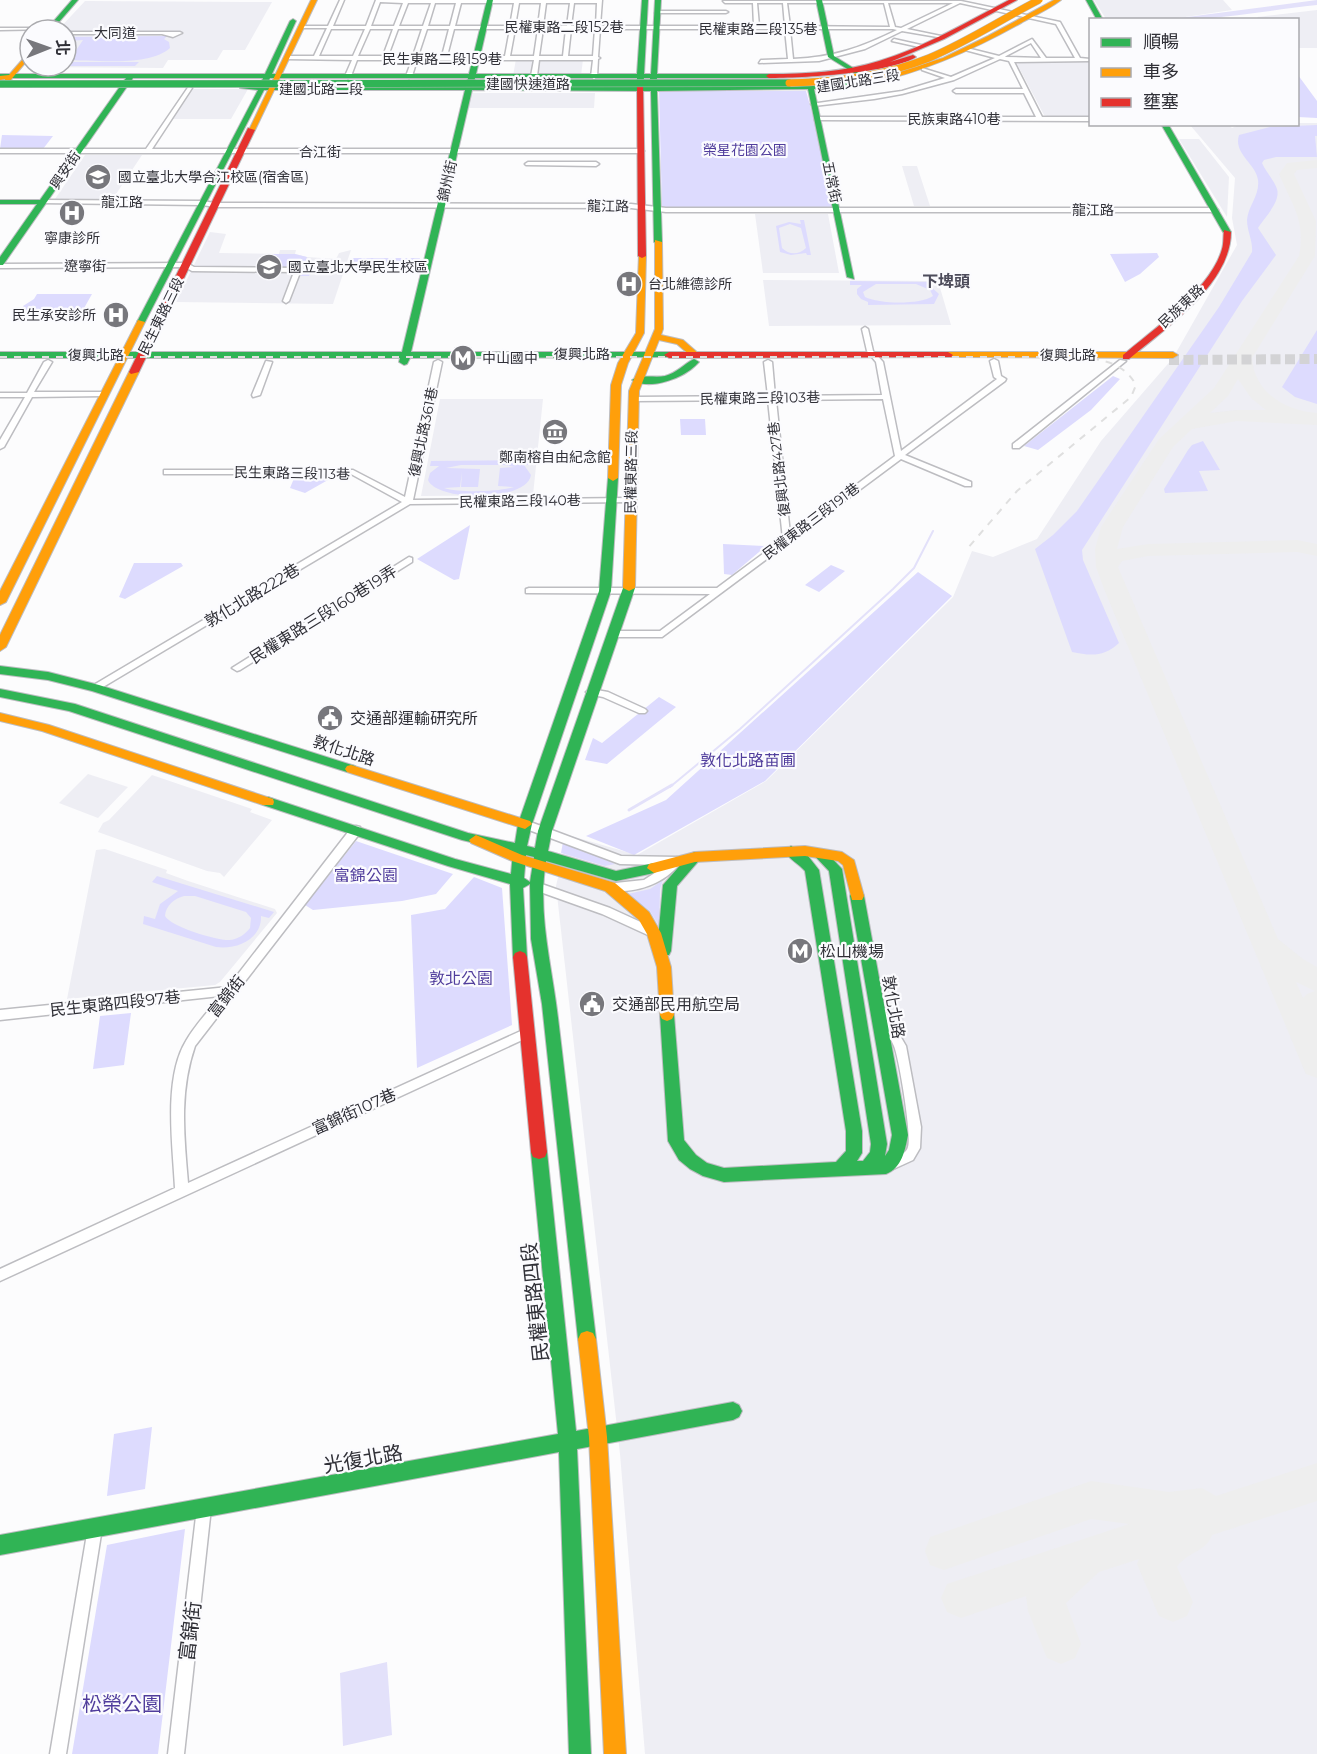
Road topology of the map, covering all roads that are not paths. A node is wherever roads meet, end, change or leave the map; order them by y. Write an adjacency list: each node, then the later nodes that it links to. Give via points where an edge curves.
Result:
1 (75, 0): 29 (main road)
2 (304, 0): 89 (main road)
3 (315, 0): 37 (main road)
4 (342, 0): 38 (street)
5 (645, 0): 43 (main road)
6 (1039, 0): 87 (main road, 建國快速道路, bridge, via 926,59 886,72 833,81)
7 (1058, 0): 25 (main road, 建國北路三段)
8 (1080, 0): 30 (main road)
9 (1089, 0): 31 (main road)
10 (379, 1): 11 (street); 32 (street)
11 (406, 1): 12 (street); 39 (street)
12 (434, 1): 13 (street); 41 (street)
13 (459, 1): 14 (street); 42 (street)
14 (490, 1): 21 (street); 40 (main road, 錦州街)
15 (544, 1): 21 (street); 22 (street); 34 (street)
16 (600, 1): 22 (street); 36 (street)
17 (725, 1): 23 (street); 28 (street)
18 (819, 1): 19 (street); 24 (street); 50 (main road)
19 (885, 1): 20 (street); 44 (street)
20 (960, 1): 27 (street); 51 (street)
21 (517, 2): 33 (street)
22 (572, 2): 35 (street)
23 (755, 2): 24 (street); 48 (street)
24 (784, 2): 49 (street)
25 (1024, 5): 27 (main road, 建國北路三段); 27 (street); 56 (main road, 建國北路三段); 57 (main road); 73 (street, via 1058,23); 87 (main road, 建國快速道路, bridge, via 914,60 820,80)
26 (657, 6): 28 (street); 43 (main road)
27 (996, 10): 54 (main road, 建國北路三段)
28 (726, 12): 47 (street)
29 (59, 18)
30 (1091, 18)
31 (1099, 18)
32 (368, 26): 38 (street, 民權東路二段152巷); 39 (street, 民權東路二段152巷); 69 (street)
33 (513, 26): 34 (street, 民權東路二段152巷); 40 (street, 民權東路二段152巷); 70 (street)
34 (541, 26): 35 (street, 民權東路二段152巷); 64 (street)
35 (569, 26): 36 (street, 民權東路二段152巷); 65 (street)
36 (598, 26): 43 (street, 民權東路二段152巷); 66 (street)
37 (301, 27): 38 (street, 民權東路二段152巷); 59 (main road)
38 (329, 27): 68 (street)
39 (396, 27): 41 (street, 民權東路二段152巷); 60 (street)
40 (483, 27): 42 (street, 民權東路二段152巷); 63 (main road, 錦州街)
41 (423, 28): 42 (street, 民權東路二段152巷); 61 (street)
42 (452, 28): 62 (street)
43 (650, 28): 47 (street, 民權東路二段135巷); 91 (main road)
44 (893, 28): 50 (street, 民權東路二段135巷); 51 (street, 民權東路二段135巷)
45 (0, 29): 46 (street)
46 (18, 29)
47 (726, 29): 48 (street, 民權東路二段135巷)
48 (757, 29): 49 (street, 民權東路二段135巷)
49 (788, 29): 50 (street, 民權東路二段135巷); 75 (street)
50 (825, 29): 58 (main road)
51 (907, 29): 54 (street, 民權東路二段135巷); 58 (street)
52 (78, 33): 53 (street, 大同道)
53 (187, 33)
54 (941, 38): 78 (main road, 建國北路三段, via 896,58)
55 (894, 40): 57 (street)
56 (967, 49): 67 (street); 79 (main road, 建國北路三段)
57 (916, 52): 78 (main road, via 891,64)
58 (831, 57): 75 (street); 78 (main road)
59 (288, 58): 68 (street, 民生東路二段159巷); 89 (main road)
60 (385, 58): 61 (street, 民生東路二段159巷); 69 (street, 民生東路二段159巷)
61 (414, 58): 62 (street, 民生東路二段159巷); 81 (street)
62 (444, 58): 63 (street, 民生東路二段159巷)
63 (475, 58): 70 (street, 民生東路二段159巷); 88 (main road, 錦州街)
64 (537, 58): 65 (street, 民生東路二段159巷); 70 (street, 民生東路二段159巷); 82 (street)
65 (565, 58): 66 (street, 民生東路二段159巷)
66 (597, 58): 90 (street)
67 (1002, 58): 71 (street); 72 (street, via 1032,40); 83 (street)
68 (315, 59): 69 (street, 民生東路二段159巷)
69 (355, 59): 80 (street)
70 (507, 59)
71 (1011, 60): 72 (street); 95 (street)
72 (1044, 60): 73 (street)
73 (1078, 60): 74 (street)
74 (1089, 60)
75 (791, 61): 76 (street)
76 (760, 62)
77 (18, 66): 85 (main road)
78 (853, 69): 84 (main road); 91 (main road, 建國北路三段)
79 (924, 69): 83 (street); 84 (main road, 建國北路三段)
80 (348, 76): 81 (main road, 建國北路二段); 89 (main road, 建國北路二段)
81 (409, 76): 88 (main road, 建國北路二段)
82 (534, 76): 88 (main road, 建國北路二段); 90 (main road, 建國北路二段)
83 (952, 79): 96 (street, via 888,96)
84 (871, 81): 93 (main road, 建國北路三段)
85 (1, 82): 86 (main road, 建國北路二段); 87 (main road, 建國快速道路, bridge); 87 (main road, 建國快速道路, bridge)
86 (127, 82): 89 (main road, 建國北路二段); 92 (main road, 建國北路二段); 103 (main road, 興安街)
87 (299, 82): 90 (main road, bridge)
88 (470, 82): 89 (main road, 建國北路二段); 90 (main road, 建國北路二段); 107 (main road, 錦州街)
89 (270, 83): 92 (main road, 建國北路二段); 106 (main road, 民生東路三段)
90 (597, 83): 91 (main road, 建國北路二段)
91 (647, 83): 93 (main road, 建國北路三段); 105 (main road, 民權東路三段); 115 (main road, via 655,93)
92 (189, 88): 104 (street)
93 (811, 88): 96 (main road, 五常街)
94 (956, 91): 95 (street)
95 (1026, 91): 98 (street)
96 (814, 104): 97 (main road, 五常街)
97 (817, 119): 98 (street, 民族東路410巷); 117 (main road, 五常街)
98 (1040, 119): 99 (street, 民族東路410巷)
99 (1089, 119)
100 (1155, 126): 116 (main road, 民族東路)
101 (1165, 126): 116 (main road, 民族東路)
102 (0, 151): 103 (street, 合江街)
103 (78, 151): 104 (street, 合江街); 111 (main road, 興安街)
104 (148, 151): 106 (street, 合江街)
105 (641, 151): 107 (street, 合江街); 114 (main road, 民權東路三段)
106 (235, 152): 107 (street, 合江街); 112 (main road, 民生東路三段)
107 (454, 152): 113 (main road, 錦州街)
108 (528, 164): 109 (street)
109 (596, 164)
110 (0, 202): 111 (main road, 龍江路)
111 (43, 202): 112 (street, 龍江路); 118 (main road, 興安街)
112 (209, 204): 113 (street, 龍江路); 119 (main road, 民生東路三段); 120 (main road, 民生東路三段)
113 (441, 206): 114 (street, 龍江路); 129 (main road, 錦州街)
114 (642, 207): 115 (street, 龍江路); 125 (main road, 民權東路三段, via 642,306)
115 (656, 209): 117 (street, 龍江路); 124 (main road)
116 (1211, 210): 117 (street, 龍江路); 134 (main road, 民族東路, via 1228,236 1223,261 1201,289)
117 (838, 211): 121 (main road, 五常街)
118 (0, 265): 119 (street, 遼寧街)
119 (170, 265): 120 (street, 遼寧街); 128 (main road, 民生東路三段)
120 (187, 265): 122 (street, 遼寧街, via 192,269 298,270); 136 (main road, 民生東路三段)
121 (851, 277)
122 (286, 301)
123 (865, 329): 133 (street)
124 (658, 337): 131 (main road, 民權東路三段); 132 (main road, via 680,342)
125 (638, 338): 126 (main road); 130 (main road, 民權東路三段)
126 (609, 354): 129 (main road, 復興北路); 130 (main road, 復興北路)
127 (0, 355): 128 (main road, 復興北路)
128 (122, 358): 136 (main road, 復興北路); 139 (main road, 復興北路); 145 (main road, 民生東路三段)
129 (405, 358): 136 (main road, 復興北路); 140 (main road, 復興北路); 142 (main road, 復興北路)
130 (625, 358): 131 (main road, 復興北路); 140 (main road, 復興北路); 156 (main road, 民權東路三段, via 616,385)
131 (646, 358): 132 (main road, 復興北路); 143 (main road, 民權東路三段)
132 (694, 358): 133 (main road, 復興北路); 141 (main road, 復興北路); 143 (main road, via 686,371 672,378)
133 (875, 358): 134 (main road, 復興北路); 137 (main road, 復興北路); 141 (main road, 復興北路); 148 (street)
134 (1119, 358): 135 (main road); 137 (main road, 復興北路); 151 (street, 民族東路)
135 (1171, 358)
136 (141, 359): 142 (main road, 復興北路); 167 (main road, 民生東路三段)
137 (994, 361): 153 (street, 民權東路三段191巷, via 1002,379)
138 (0, 362): 139 (main road, 復興北路)
139 (48, 362): 144 (street)
140 (438, 362): 158 (street, 復興北路361巷)
141 (768, 362): 149 (street, 復興北路427巷)
142 (268, 363): 147 (street)
143 (637, 380): 150 (main road, 民權東路三段)
144 (30, 394): 145 (street); 146 (street); 152 (street)
145 (104, 394): 165 (main road, 民生東路三段)
146 (0, 395)
147 (256, 395)
148 (886, 397): 149 (street, 民權東路三段103巷); 153 (street)
149 (771, 398): 150 (street, 民權東路三段103巷); 159 (street, 復興北路427巷)
150 (634, 399): 157 (main road, 民權東路三段)
151 (1016, 446)
152 (0, 447)
153 (898, 455): 155 (street); 159 (street, 民權東路三段191巷)
154 (167, 472): 158 (street, 民生東路三段113巷, via 354,472)
155 (968, 484)
156 (612, 500): 157 (street, 民權東路三段140巷); 158 (street, 民權東路三段140巷); 163 (main road, 民權東路三段)
157 (631, 500): 164 (main road, 民權東路三段)
158 (408, 502): 170 (street, 敦化北路222巷)
159 (787, 540): 161 (street, 民權東路三段191巷)
160 (409, 560): 168 (street, 民權東路三段160巷19弄)
161 (721, 589): 164 (street); 166 (street, 民權東路三段191巷, via 662,634)
162 (529, 591): 163 (street)
163 (609, 591): 164 (street); 175 (main road, 民權東路三段)
164 (629, 591): 166 (main road, 民權東路三段)
165 (0, 602)
166 (613, 634): 171 (main road, 民權東路三段)
167 (0, 647)
168 (237, 668)
169 (0, 670): 170 (main road, 敦化北路, via 48,676)
170 (95, 688): 175 (main road, 敦化北路)
171 (591, 692): 173 (street, via 605,694); 177 (main road, 民權東路三段)
172 (0, 693): 180 (main road, 敦化北路, via 70,707)
173 (642, 711)
174 (0, 717): 176 (main road, via 45,728)
175 (525, 824): 177 (street, 敦化北路); 180 (main road, 民權東路三段)
176 (356, 831): 184 (main road); 189 (street, 富錦街)
177 (545, 831): 182 (main road, 民權東路三段); 183 (street, 敦化北路, via 620,860)
178 (791, 851): 179 (main road, 敦化北路); 181 (main road, 敦化北路); 193 (main road, via 812,870 854,1131 856,1152)
179 (818, 852): 192 (main road, via 835,868 879,1144 878,1154); 192 (main road, 敦化北路, via 842,857 853,873 900,1135 895,1159 886,1167)
180 (518, 853): 182 (main road, 敦化北路); 184 (main road, 民權東路四段)
181 (695, 857): 183 (main road, 敦化北路); 188 (main road, 敦化北路, via 670,885)
182 (538, 859): 183 (main road, 敦化北路, via 616,876); 185 (main road); 186 (main road, 敦化北路)
183 (677, 861): 186 (street, 敦化北路, via 660,878 642,886)
184 (516, 881): 185 (main road); 191 (main road, 民權東路四段)
185 (536, 886): 187 (street); 197 (main road)
186 (610, 887): 187 (main road, 敦化北路, via 644,916)
187 (654, 933): 188 (main road, 敦化北路)
188 (664, 967): 193 (main road, 敦化北路, via 674,1127 683,1155 708,1172 724,1175)
189 (229, 991): 190 (street, 民生東路四段97巷); 194 (street, 富錦街, via 190,1044 178,1079)
190 (0, 1015)
191 (527, 1033): 194 (street, 富錦街107巷); 198 (main road, 民權東路四段)
192 (867, 1168): 193 (main road, 敦化北路)
193 (839, 1170)
194 (182, 1192): 195 (street, 富錦街107巷)
195 (0, 1275)
196 (733, 1411): 197 (main road, 光復北路)
197 (598, 1437): 198 (main road, 光復北路); 205 (main road)
198 (568, 1442): 199 (main road, 光復北路); 204 (main road, 民權東路四段)
199 (204, 1508): 200 (main road, 光復北路); 203 (street, 富錦街)
200 (95, 1528): 201 (main road, 光復北路); 202 (street)
201 (0, 1545)
202 (58, 1754)
203 (176, 1754)
204 (580, 1754)
205 (615, 1754)

